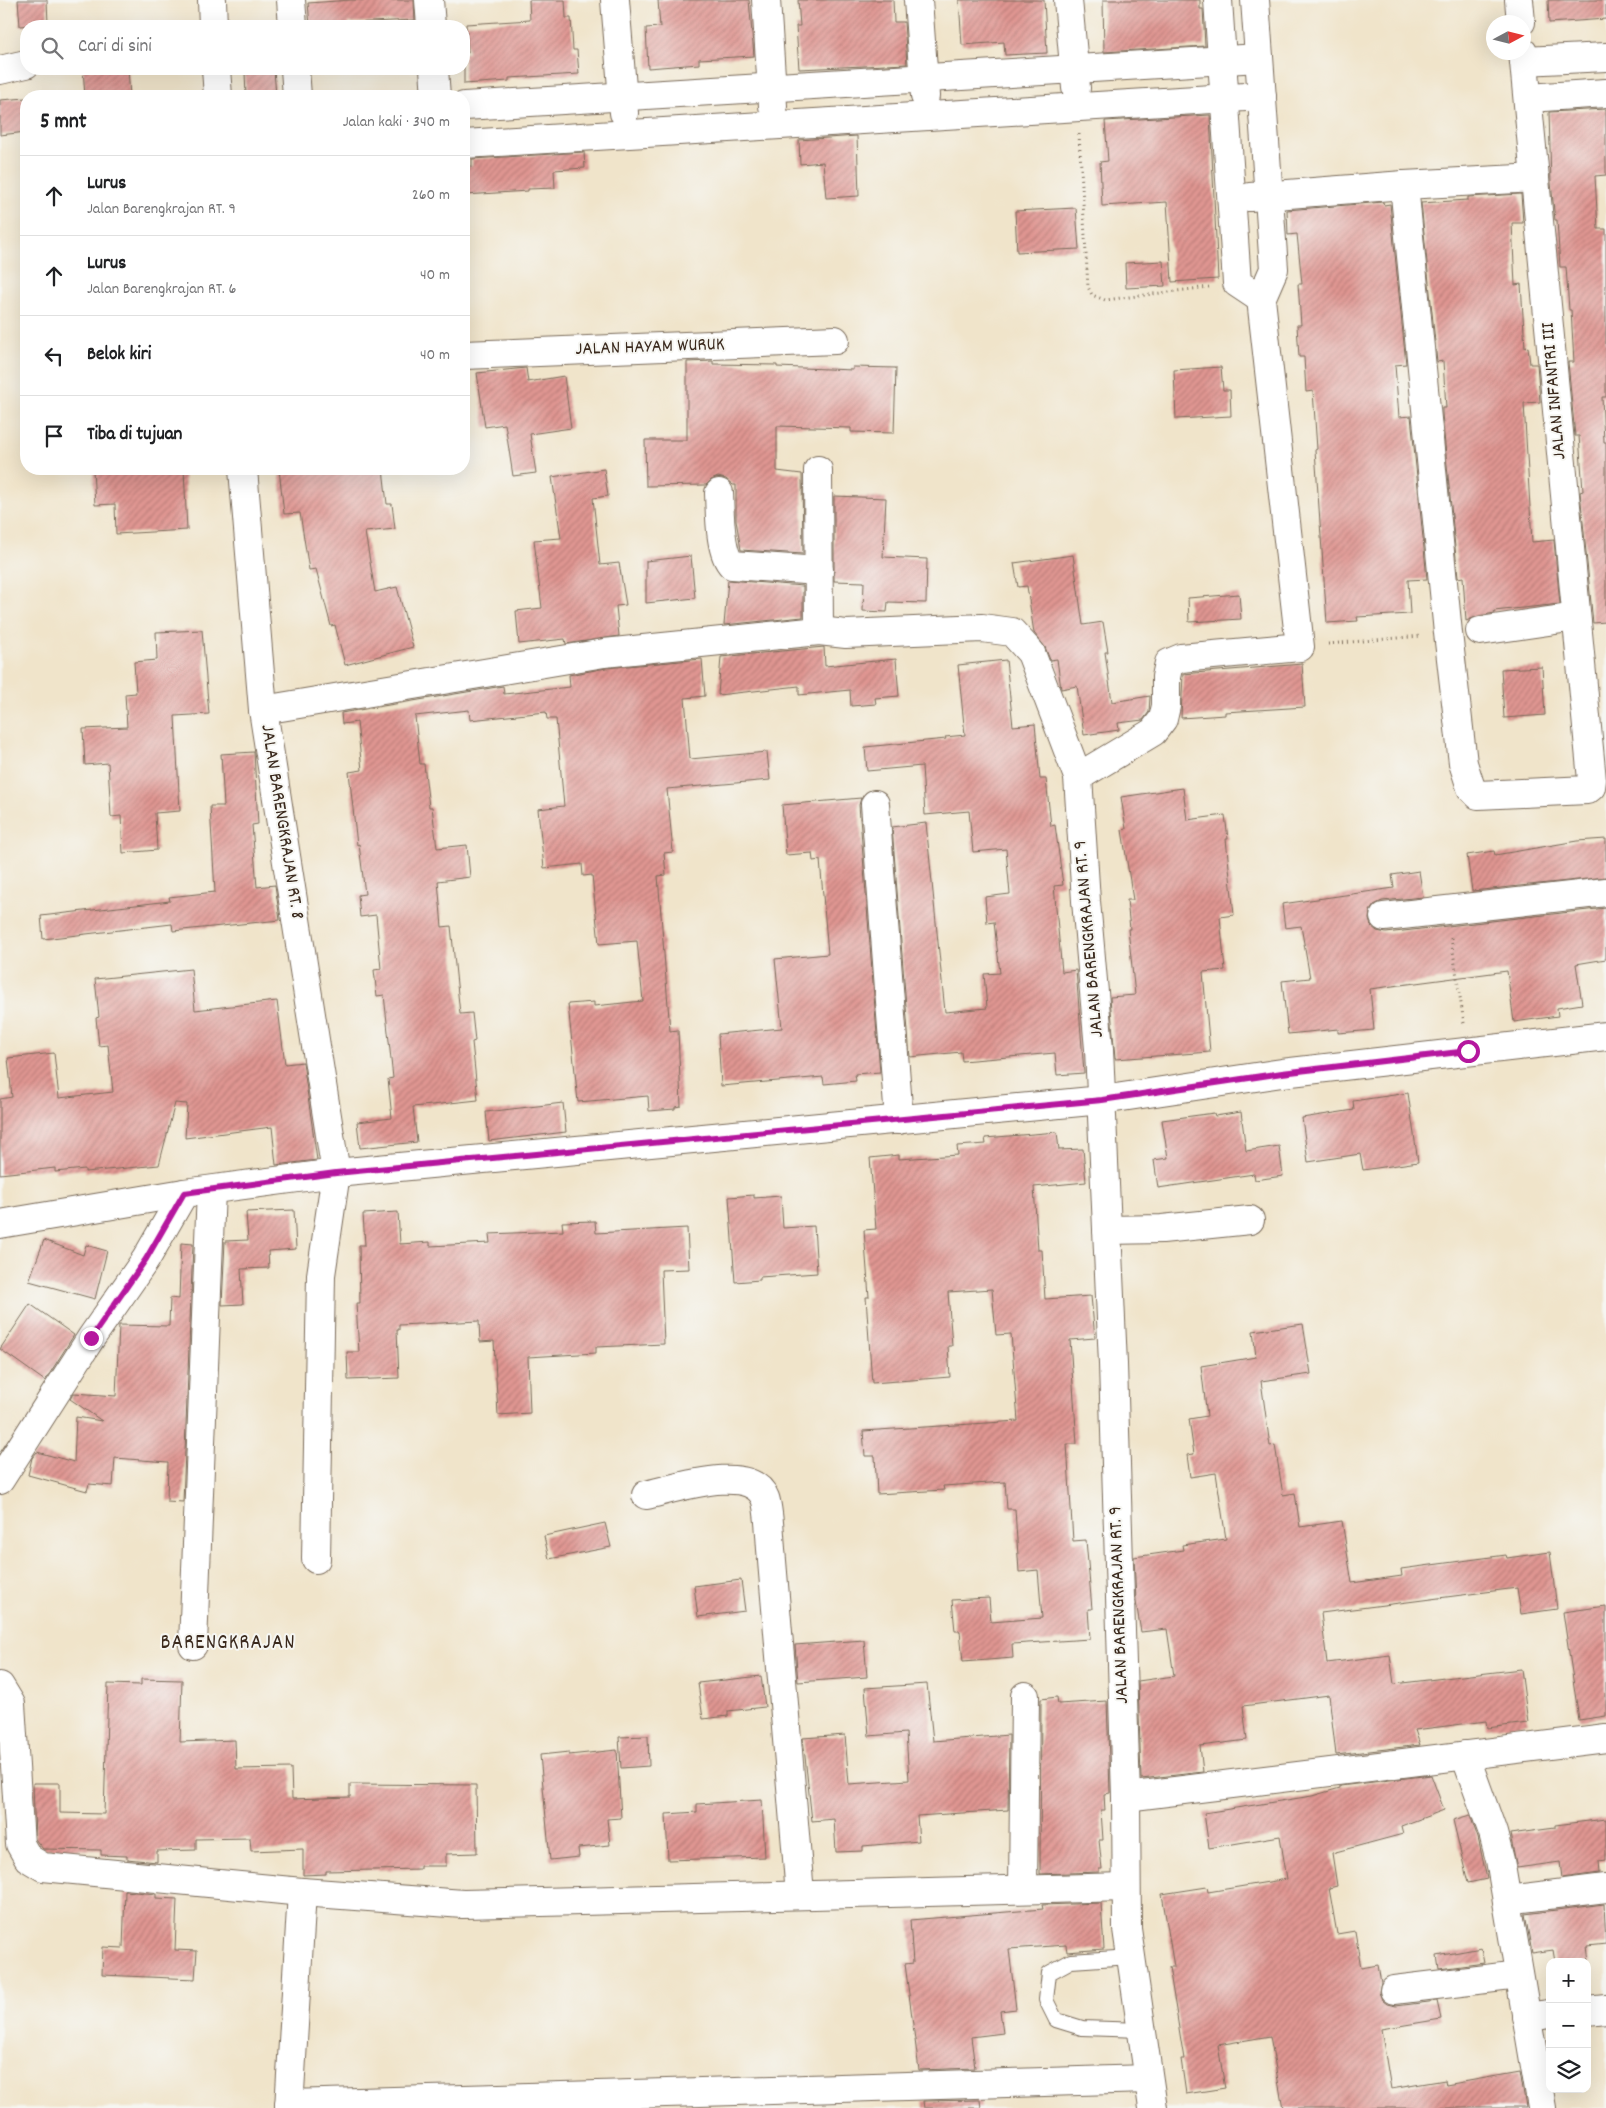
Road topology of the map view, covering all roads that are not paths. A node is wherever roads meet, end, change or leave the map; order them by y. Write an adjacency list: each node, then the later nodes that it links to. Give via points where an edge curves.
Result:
1 (291, 0): 11 (street)
2 (429, 0): 12 (street)
3 (615, 0): 30 (street)
4 (766, 0): 25 (street)
5 (918, 0): 24 (street)
6 (1068, 0): 19 (street)
7 (1218, 0): 16 (street)
8 (1255, 0): 15 (street)
9 (1519, 0): 10 (street)
10 (1520, 15)
11 (293, 20)
12 (431, 20)
13 (1531, 57): 14 (street)
14 (1606, 57)
15 (1259, 58): 16 (street); 31 (street)
16 (1222, 60): 19 (street); 33 (street)
17 (1524, 60): 32 (street, JALAN INFANTRI III)
18 (20, 65): 20 (street)
19 (1074, 69): 24 (street); 35 (street)
20 (0, 70)
21 (216, 75): 26 (street)
22 (295, 75): 27 (street)
23 (434, 75): 28 (street)
24 (924, 78): 25 (street); 36 (street)
25 (772, 87): 30 (street); 37 (street)
26 (218, 90)
27 (297, 90)
28 (436, 90)
29 (1606, 93): 32 (street)
30 (623, 96): 34 (street); 38 (street)
31 (1262, 96): 33 (street); 42 (street)
32 (1528, 98): 40 (street, JALAN INFANTRI III)
33 (1225, 99): 35 (street); 43 (street)
34 (470, 106)
35 (1078, 108): 36 (street)
36 (927, 117): 37 (street)
37 (775, 126): 38 (street)
38 (626, 134): 39 (street)
39 (470, 144)
40 (1535, 178): 41 (street); 51 (street, JALAN INFANTRI III)
41 (1404, 185): 42 (street); 55 (street, JALAN INFANTRI III, via 1448,634 1463,763 1471,788 1478,795 1576,791 1591,787)
42 (1269, 194): 43 (street); 44 (street, via 1274,269)
43 (1231, 200): 44 (street, via 1237,283)
44 (1261, 299): 56 (street, via 1300,647 1181,658 1169,663 1163,719 1153,732)
45 (835, 340): 46 (street, JALAN HAYAM WURUK)
46 (470, 355)
47 (818, 470): 50 (street)
48 (243, 475): 54 (street, JALAN BARENGKRAJAN RT. 8)
49 (719, 493): 50 (street, via 721,532 728,561 732,565)
50 (819, 571): 52 (street)
51 (1576, 617): 53 (street); 55 (street, JALAN INFANTRI III)
52 (819, 632): 54 (street, JALAN BARENGKRAJAN RT. 9, via 604,653); 56 (street, JALAN BARENGKRAJAN RT. 9, via 846,634 982,628 1012,632 1031,653)
53 (1480, 632)
54 (263, 710): 63 (street, JALAN BARENGKRAJAN RT. 8)
55 (1596, 729)
56 (1078, 777): 61 (street, JALAN BARENGKRAJAN RT. 9)
57 (875, 804): 62 (street)
58 (1606, 892): 59 (street)
59 (1384, 917)
60 (1606, 1036): 61 (street, via 1282,1073)
61 (1102, 1100): 62 (street); 68 (street, JALAN BARENGKRAJAN RT. 9)
62 (899, 1120): 63 (street)
63 (336, 1173): 64 (street); 71 (street, JALAN BARENGKRAJAN RT. 8, via 322,1275)
64 (211, 1190): 65 (street); 72 (street)
65 (184, 1193): 67 (street); 69 (street, via 146,1259)
66 (1250, 1220): 68 (street, via 1162,1229)
67 (0, 1224)
68 (1107, 1230): 77 (street, JALAN BARENGKRAJAN RT. 9)
69 (0, 1480)
70 (646, 1495): 82 (street, via 726,1478 751,1482 765,1498)
71 (316, 1559)
72 (193, 1645)
73 (0, 1686): 81 (street, via 11,1704 20,1844 28,1858 43,1867)
74 (1025, 1696): 80 (street)
75 (1606, 1738): 76 (street)
76 (1465, 1755): 77 (street); 83 (street, via 1493,1833)
77 (1126, 1796): 78 (street, JALAN BARENGKRAJAN RT. 9)
78 (1126, 1887): 80 (street); 84 (street, JALAN BARENGKRAJAN RT. 9, via 1126,1929)
79 (1606, 1888): 83 (street)
80 (1022, 1889): 82 (street)
81 (302, 1892): 82 (street, via 463,1904); 92 (street)
82 (800, 1894)
83 (1507, 1900): 85 (street)
84 (1131, 1957): 90 (street, JALAN BARENGKRAJAN RT. 9); 90 (lane, via 1071,1960 1049,1973 1046,2000 1056,2020 1082,2028)
85 (1519, 1975): 86 (street); 89 (street)
86 (1394, 1990)
87 (1606, 2009): 88 (street)
88 (1591, 2011)
89 (1538, 2016): 94 (street)
90 (1141, 2030): 91 (street, JALAN BARENGKRAJAN RT. 9)
91 (1148, 2079): 92 (street); 93 (street, JALAN BARENGKRAJAN RT. 9)
92 (289, 2106)
93 (1153, 2108)
94 (1542, 2108)

